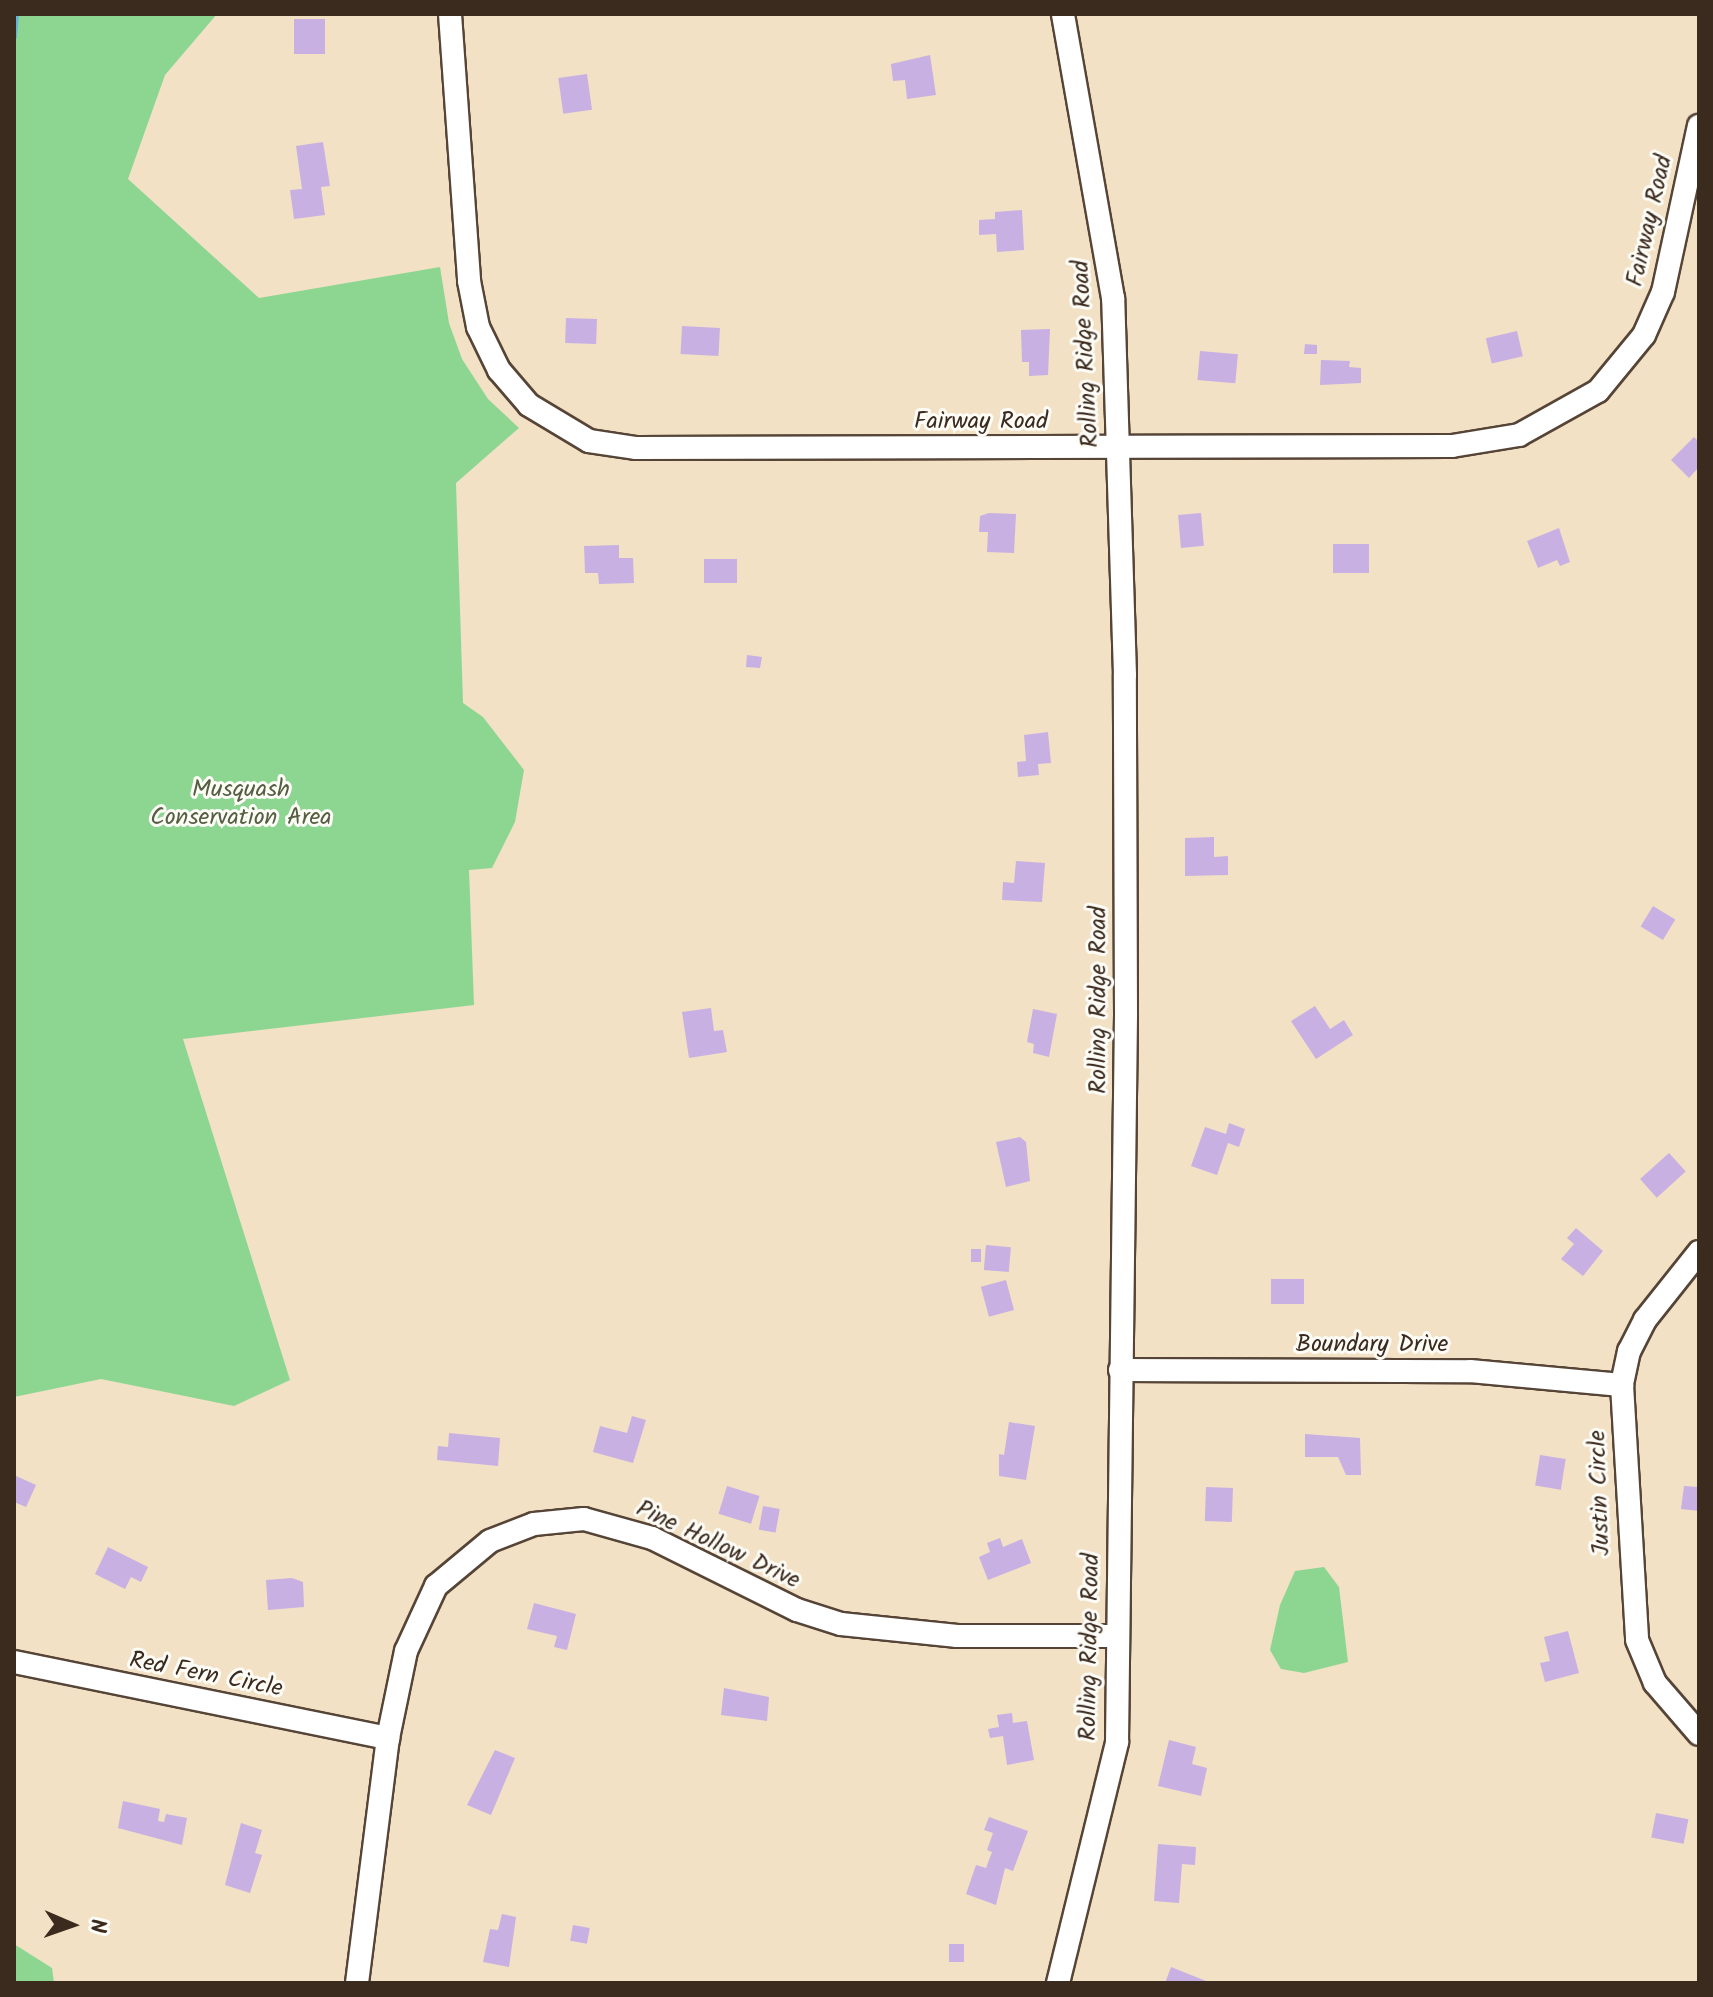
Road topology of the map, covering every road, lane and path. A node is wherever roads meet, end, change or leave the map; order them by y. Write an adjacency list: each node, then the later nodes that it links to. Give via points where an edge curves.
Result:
1 (450, 14): 4 (street, Fairway Road, via 469,281 478,327 512,388 547,419 589,441 659,450)
2 (1063, 14): 4 (street, Rolling Ridge Road, via 1113,298)
3 (1699, 126): 4 (street, Fairway Road, via 1667,277 1644,335 1598,391 1560,416 1519,435 1475,445)
4 (1117, 447): 6 (street, Rolling Ridge Road, via 1125,675)
5 (1699, 1252): 7 (street, Justin Circle, via 1645,1320 1629,1351)
6 (1120, 1370): 7 (street, Boundary Drive, via 1470,1371); 8 (street, Rolling Ridge Road)
7 (1622, 1385): 10 (street, Justin Circle, via 1637,1640 1655,1683)
8 (1117, 1636): 11 (street, Pine Hollow Drive, via 957,1636 841,1624 797,1610 652,1538 595,1521 559,1519 490,1541 436,1586 406,1651); 13 (street, Rolling Ridge Road, via 1117,1742)
9 (14, 1662): 11 (street, Red Fern Circle)
10 (1699, 1734)
11 (388, 1738): 12 (street, Pine Hollow Drive)
12 (357, 1983)
13 (1058, 1983)

